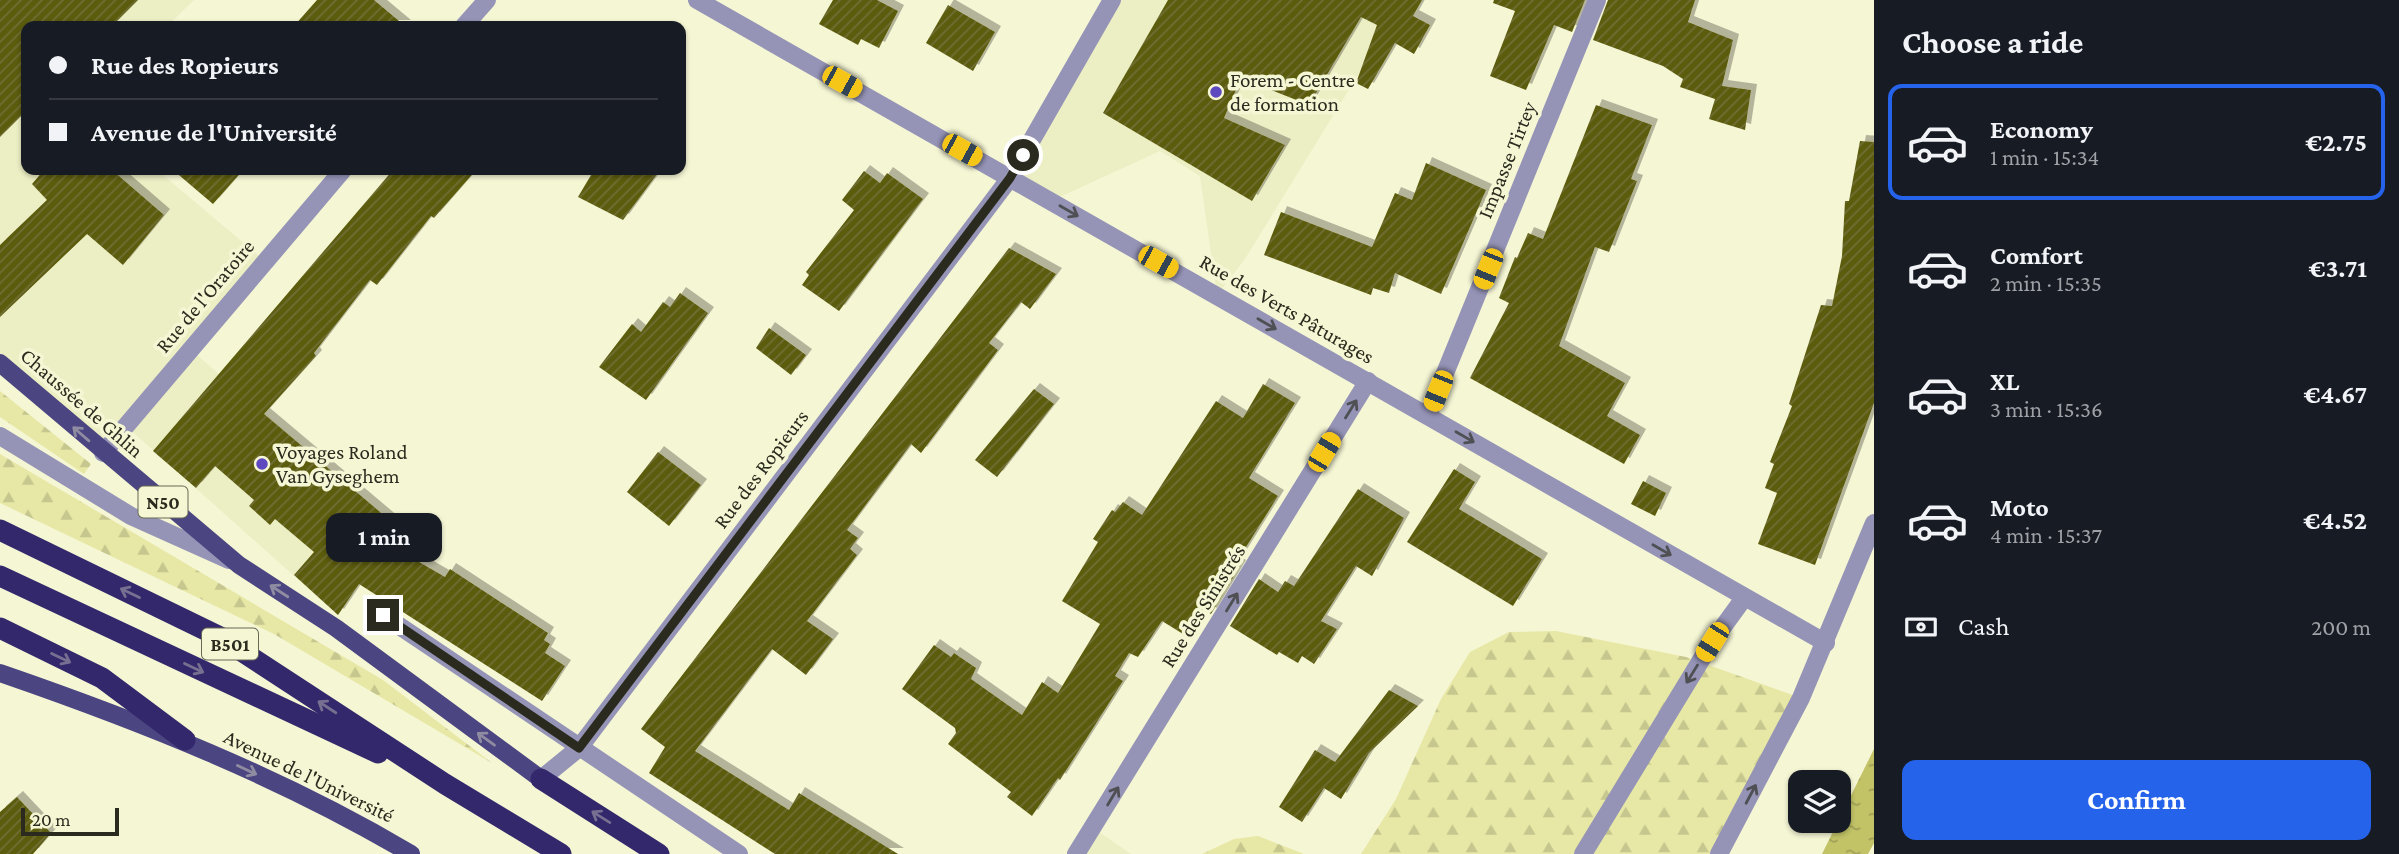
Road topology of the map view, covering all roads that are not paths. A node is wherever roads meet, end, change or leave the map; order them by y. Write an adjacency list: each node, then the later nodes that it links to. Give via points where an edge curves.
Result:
1 (486, 0): 5 (street)
2 (697, 0): 7 (street, Rue des Verts Pâturages)
3 (1112, 0): 7 (street, Rue des Ropieurs)
4 (1597, 0): 10 (street, Impasse Tirtey)
5 (468, 21)
6 (339, 175): 12 (street, Rue de l'Oratoire)
7 (1010, 178): 9 (street, Rue des Verts Pâturages, one-way to 9); 23 (street, Rue des Ropieurs)
8 (0, 363): 12 (main road, Chaussée de Ghlin / N50, one-way to 8)
9 (1368, 381): 10 (street, Rue des Verts Pâturages); 30 (street, Rue des Sinistrés, one-way to 9)
10 (1428, 415): 17 (street, Rue des Verts Pâturages, one-way to 17)
11 (0, 436): 15 (street, via 131,516)
12 (103, 453): 15 (main road, Chaussée de Ghlin / N50)
13 (1874, 523): 20 (street)
14 (0, 530): 25 (highway, B501, one-way to 14, via 220,637)
15 (239, 565): 24 (main road, Chaussée de Ghlin / N50, one-way to 15, via 336,628)
16 (0, 576): 25 (highway, B501, one-way to 25)
17 (1744, 598): 20 (street, Rue des Verts Pâturages); 31 (street, one-way to 31, via 1712,642)
18 (383, 615): 23 (street)
19 (0, 628): 22 (highway, one-way to 22, via 102,678)
20 (1826, 643): 32 (street, one-way to 20)
21 (0, 673): 22 (main road, Avenue de l'Université)
22 (185, 740): 26 (main road, Avenue de l'Université, one-way to 26, via 356,822)
23 (579, 748): 24 (street, Rue des Ropieurs); 29 (street)
24 (541, 779): 28 (highway, N50, one-way to 24)
25 (445, 784): 27 (highway, B501)
26 (411, 854)
27 (561, 854)
28 (659, 854)
29 (739, 854)
30 (1076, 854)
31 (1583, 854)
32 (1719, 854)

